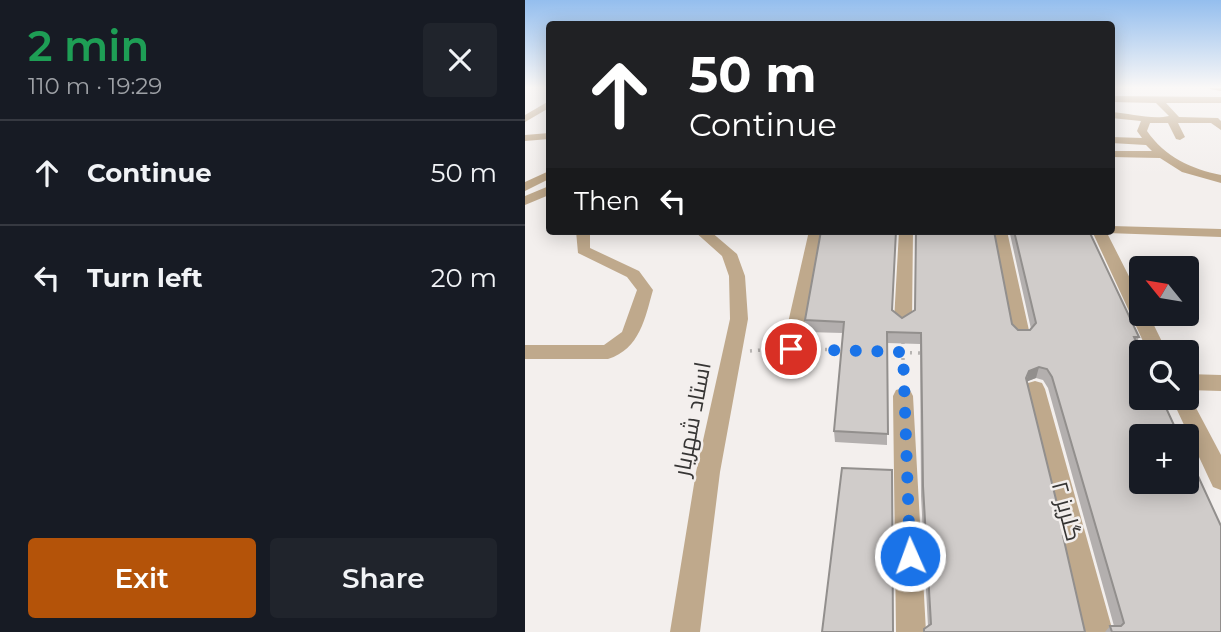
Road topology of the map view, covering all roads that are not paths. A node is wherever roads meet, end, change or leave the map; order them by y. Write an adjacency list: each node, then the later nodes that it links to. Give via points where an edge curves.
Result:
1 (1136, 116): 4 (street)
2 (1174, 116): 3 (street)
3 (1171, 119): 4 (street); 5 (street, via 1215,120); 7 (street)
4 (1146, 120): 10 (street, via 1142,131)
5 (1221, 127)
6 (546, 136): 8 (street)
7 (1180, 137)
8 (528, 139)
9 (1115, 140): 10 (street)
10 (1149, 142): 12 (street)
11 (1115, 154): 12 (street)
12 (1164, 155): 14 (street, via 1196,175)
13 (546, 176): 15 (street)
14 (1221, 179)
15 (525, 187)
16 (546, 191): 17 (street)
17 (525, 201)
18 (1115, 230): 19 (street)
19 (1221, 233)
20 (583, 235): 30 (street, via 583,250 632,274 645,290 630,335 608,352)
21 (706, 235): 37 (street, استاد شهریار, via 729,254 737,275 739,319 708,472)
22 (816, 235): 29 (street)
23 (906, 235): 26 (street)
24 (1001, 235): 27 (street)
25 (1101, 235): 28 (street)
26 (903, 321)
27 (1021, 335)
28 (1152, 340)
29 (791, 349)
30 (525, 352)
31 (1199, 382): 32 (street)
32 (1221, 383)
33 (1035, 389): 39 (street, گلریز ۲)
34 (903, 396): 38 (street)
35 (1187, 410): 36 (street)
36 (1221, 479)
37 (685, 632)
38 (911, 632)
39 (1098, 632)

